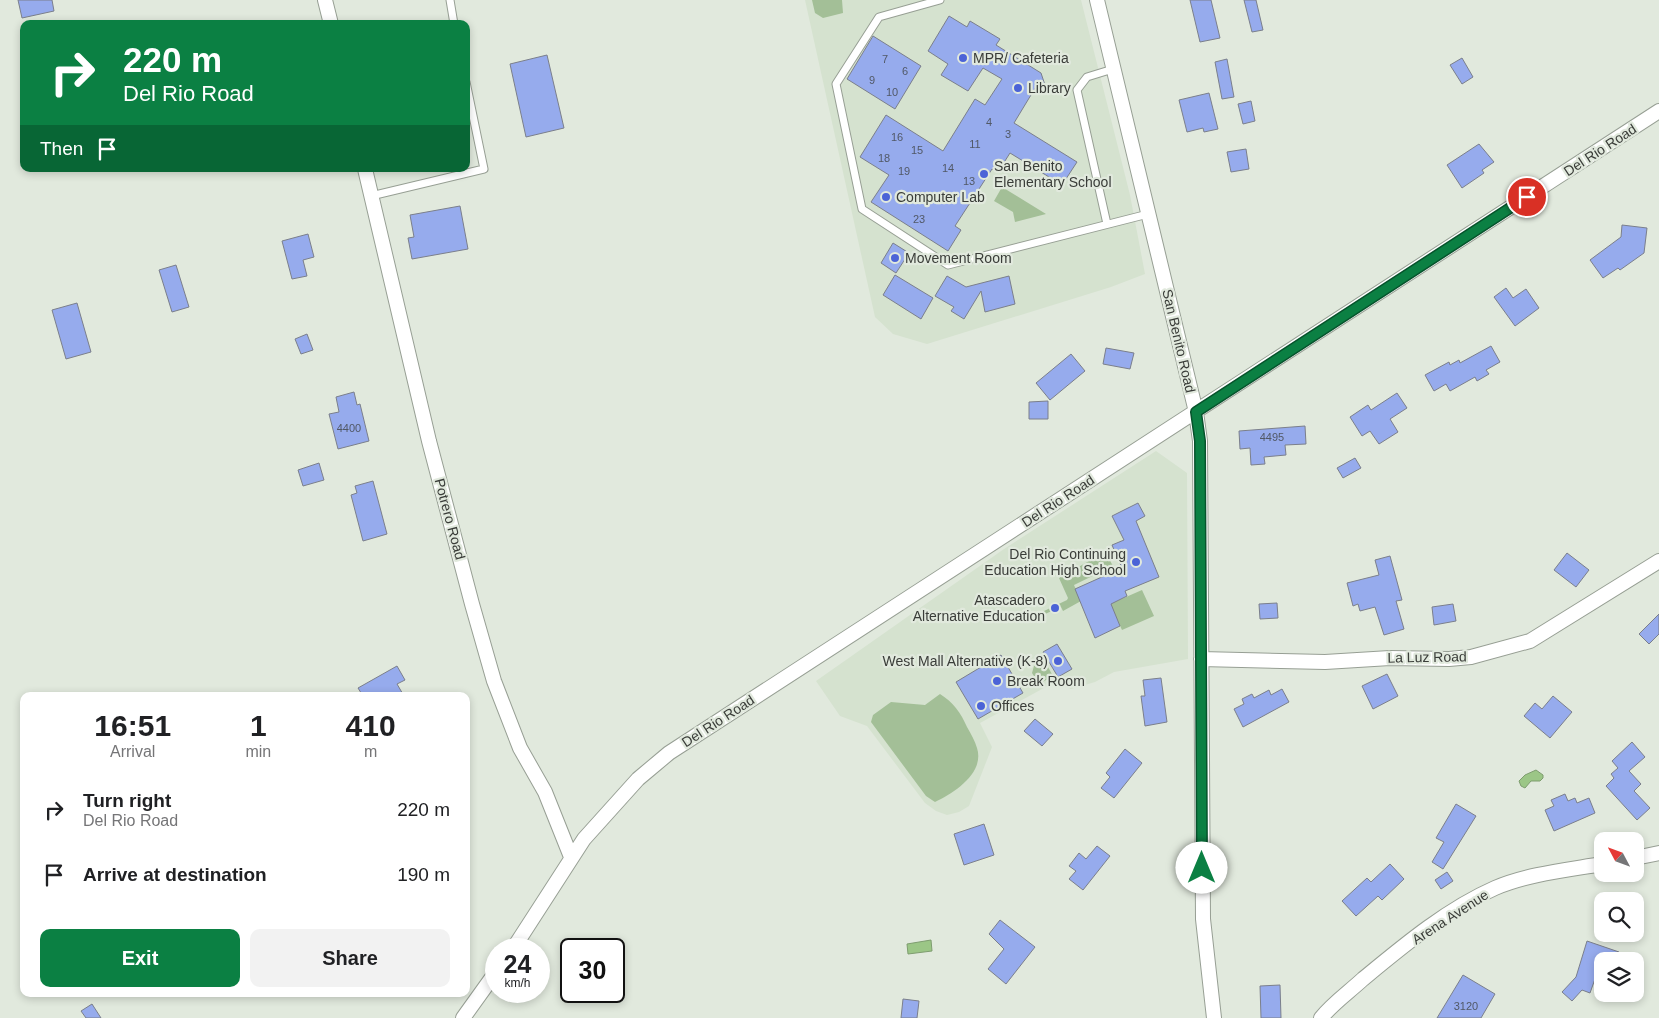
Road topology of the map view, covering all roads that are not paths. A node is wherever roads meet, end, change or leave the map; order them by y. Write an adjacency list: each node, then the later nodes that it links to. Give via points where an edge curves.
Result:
1 (325, 0): 5 (street)
2 (450, 0): 6 (lane)
3 (940, 0): 13 (lane, via 879,17 836,84 862,209 948,265)
4 (1097, 0): 7 (street, San Benito Road)
5 (329, 20)
6 (453, 20)
7 (1114, 69): 12 (street, San Benito Road); 13 (lane, via 1087,76 1077,90)
8 (470, 101): 11 (lane, via 484,169)
9 (1659, 111): 14 (street, Del Rio Road)
10 (366, 172): 11 (street, Potrero Road)
11 (371, 196): 19 (street, Potrero Road, via 429,442 494,681 520,748 545,792)
12 (1148, 214): 13 (lane); 14 (street, San Benito Road)
13 (1108, 224)
14 (1196, 412): 16 (street, San Benito Road, via 1200,441); 19 (street, Del Rio Road, via 669,753 621,797)
15 (1659, 561): 16 (street, La Luz Road, via 1530,641 1471,657 1325,662)
16 (1201, 658): 24 (street, San Benito Road, via 1202,919)
17 (1659, 853): 18 (street)
18 (1644, 856)
19 (571, 857): 21 (street, Del Rio Road)
20 (1594, 865): 25 (street, Arena Avenue, via 1536,876 1496,888 1475,899 1391,956 1333,1004)
21 (520, 938)
22 (485, 987): 23 (street)
23 (463, 1018)
24 (1214, 1018)
25 (1321, 1018)

